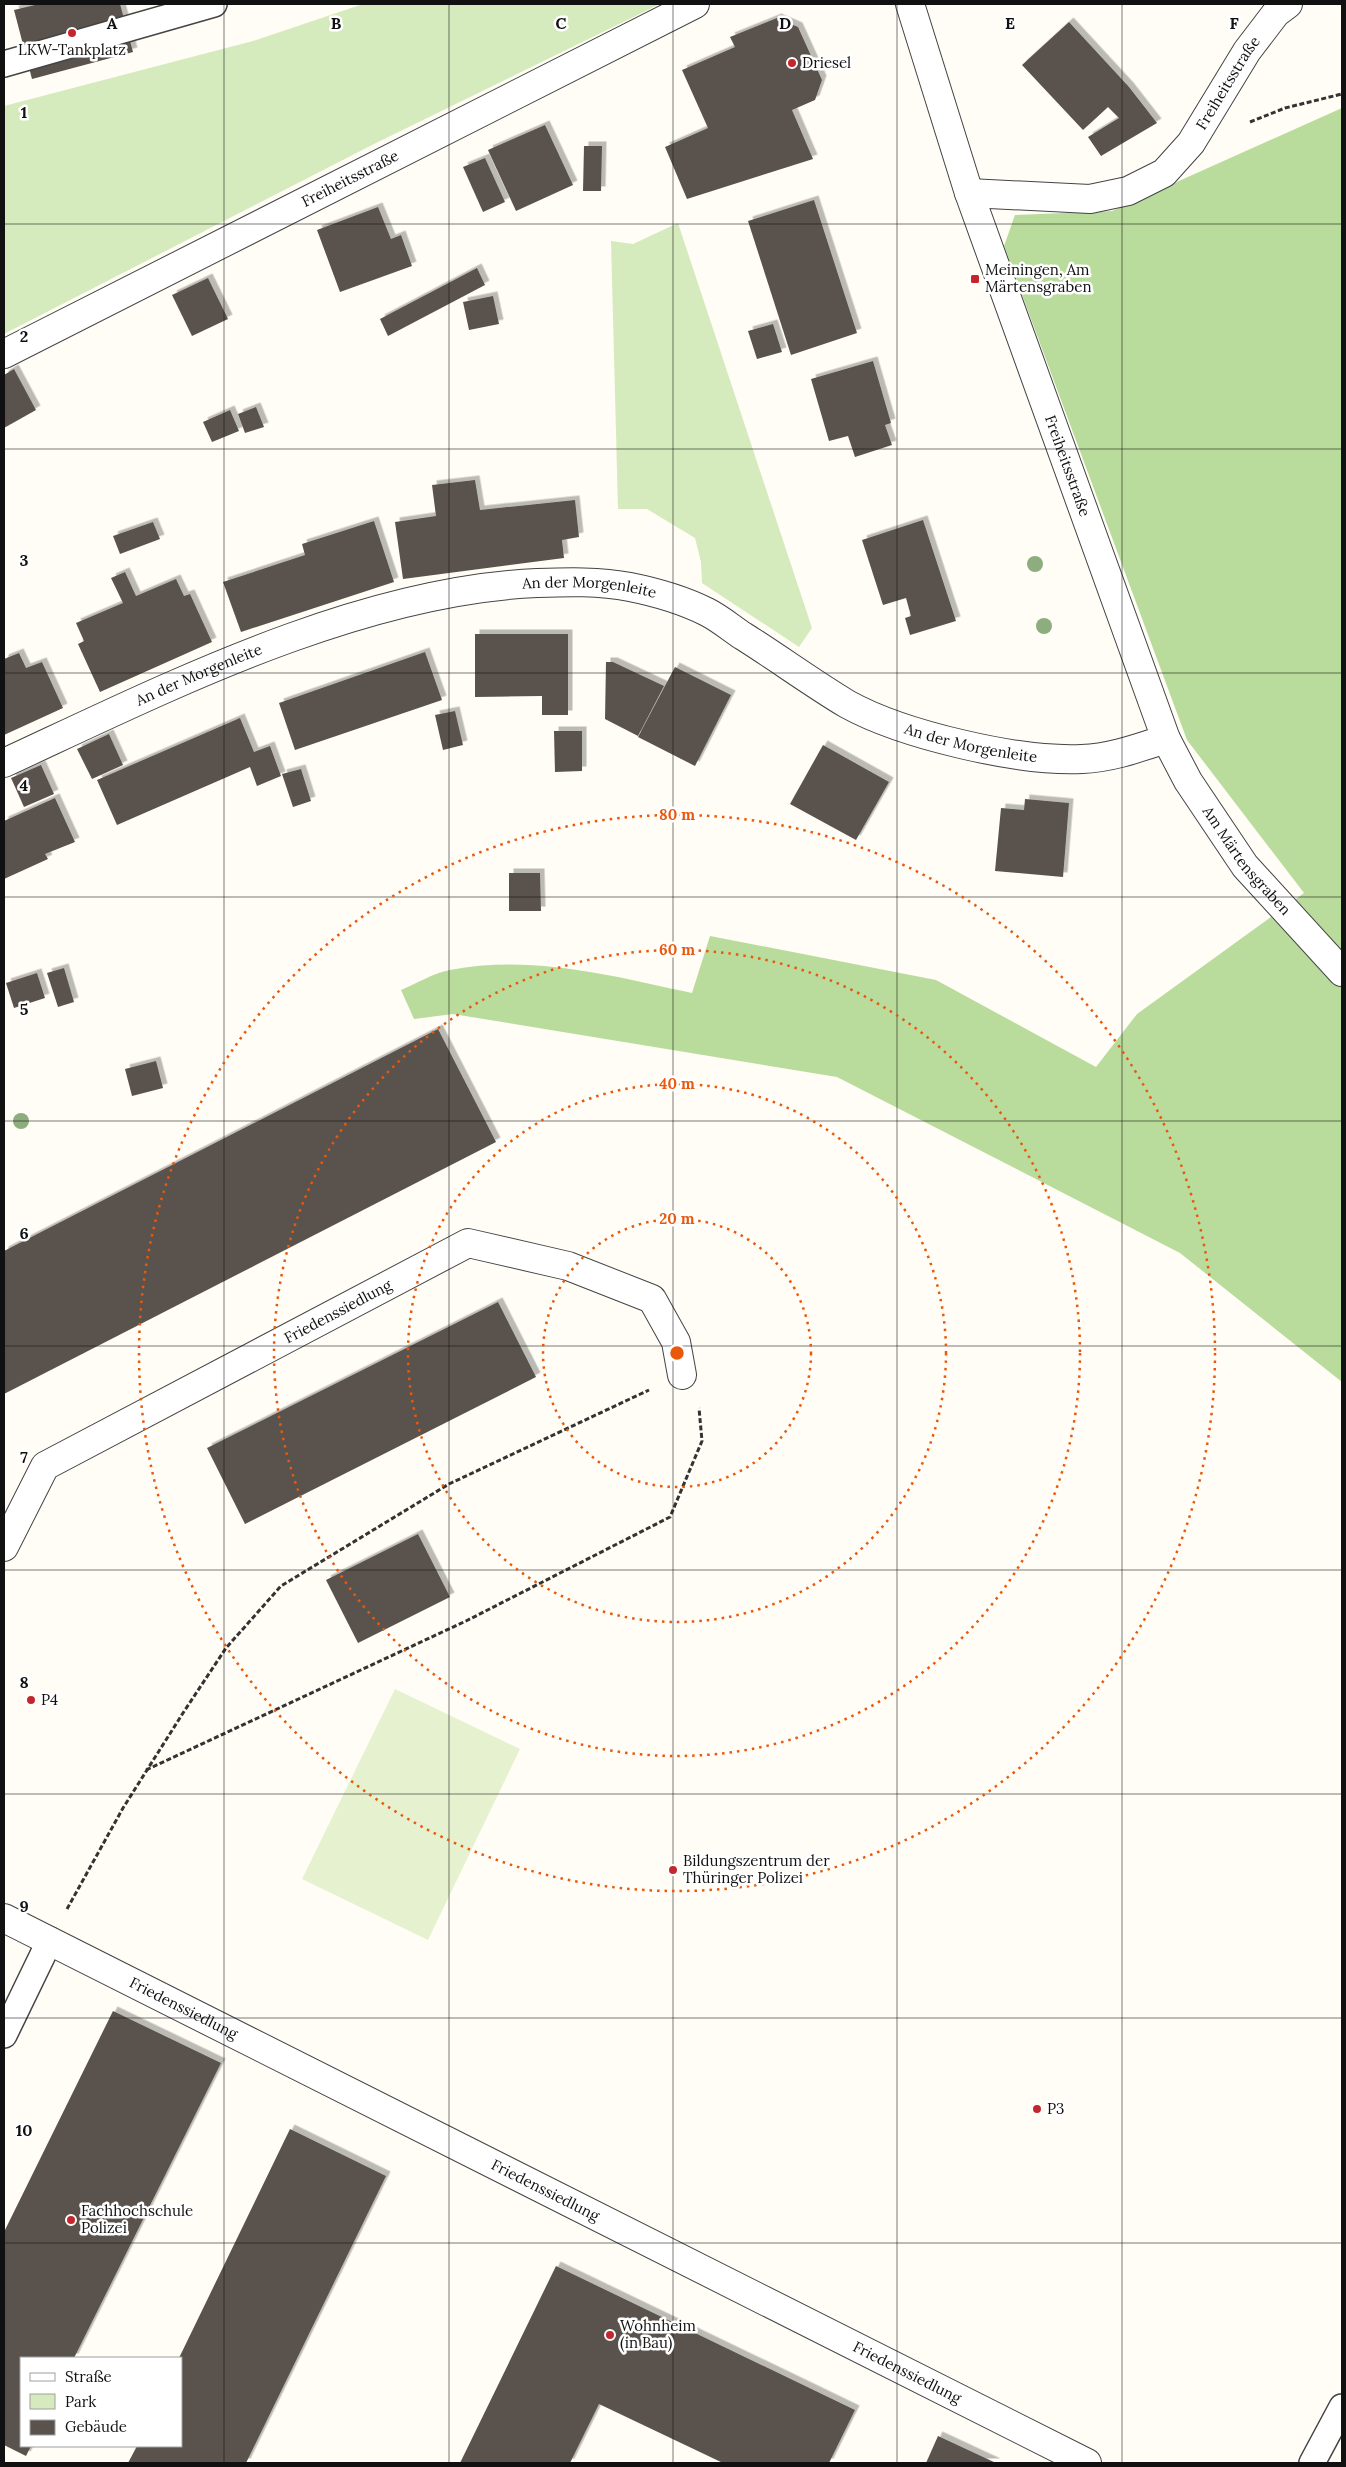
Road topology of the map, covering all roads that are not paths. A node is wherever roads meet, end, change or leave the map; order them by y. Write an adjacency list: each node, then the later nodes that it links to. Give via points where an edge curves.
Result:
1 (214, 4): 5 (lane)
2 (695, 4): 7 (street, Freiheitsstraße)
3 (910, 4): 6 (street, Freiheitsstraße)
4 (1288, 4): 6 (street, Freiheitsstraße, via 1276,12 1247,51 1191,143 1164,172 1128,191 1090,200)
5 (4, 64)
6 (969, 193): 8 (street, Freiheitsstraße)
7 (4, 354)
8 (1166, 738): 9 (street, An der Morgenleite, via 1116,755 1083,760 1044,759 963,744 906,728 849,705 707,612 668,597 628,587 578,582 477,588 363,615 178,682); 10 (street, Am Märtensgraben, via 1188,781 1245,866)
9 (4, 764)
10 (1342, 972)
11 (682, 1375): 12 (street, Friedenssiedlung, via 676,1342 652,1298 568,1266 468,1243 45,1466)
12 (4, 1547)
13 (4, 1918): 14 (street, Friedenssiedlung)
14 (50, 1940): 15 (lane); 17 (street, Friedenssiedlung)
15 (4, 2035)
16 (1342, 2407): 18 (lane)
17 (1087, 2463)
18 (1312, 2463)

